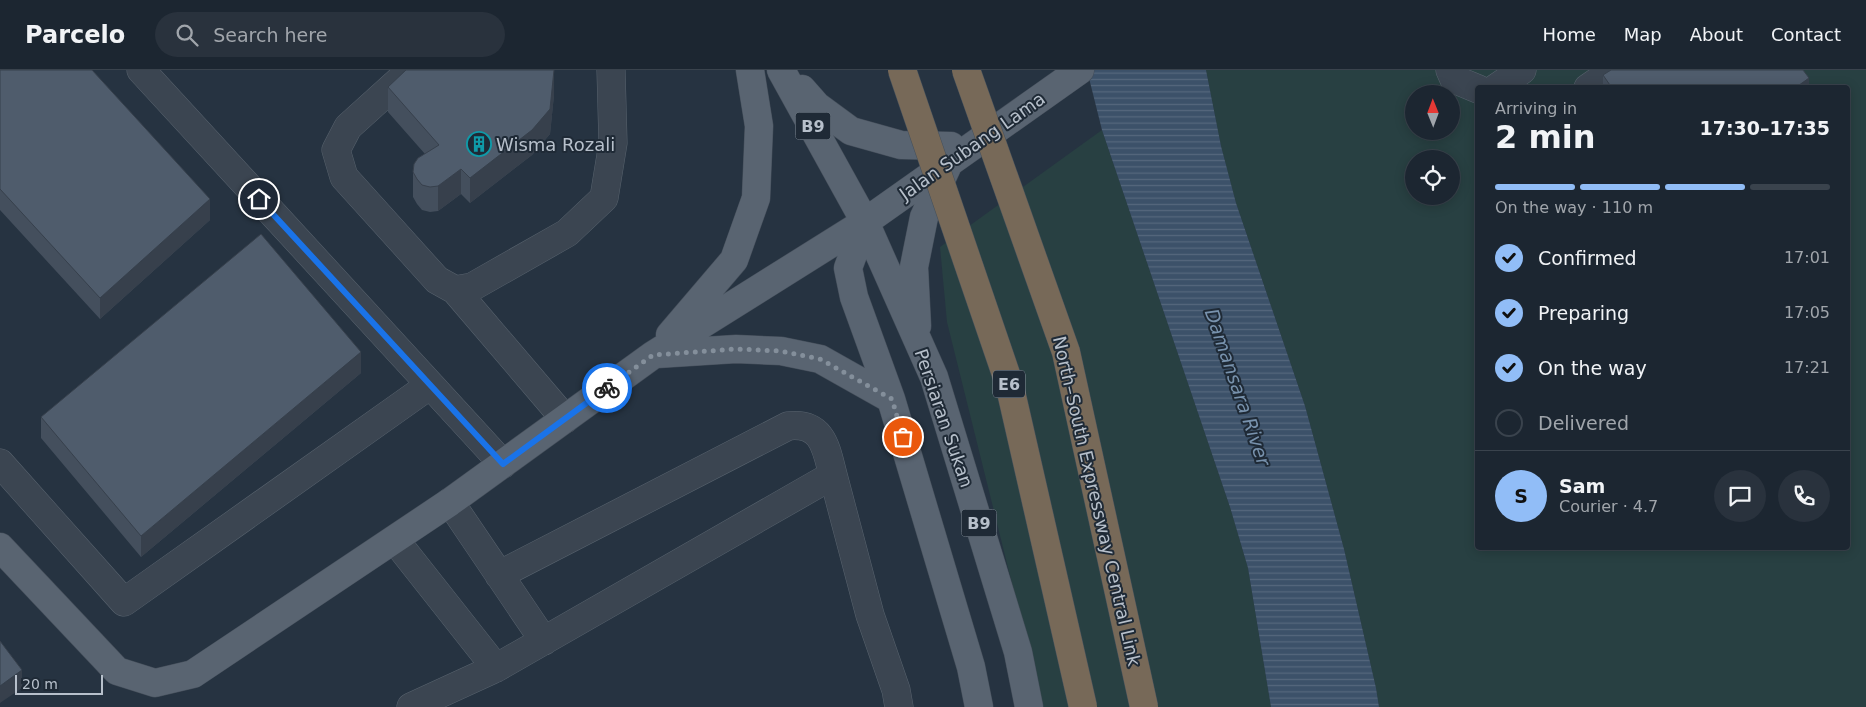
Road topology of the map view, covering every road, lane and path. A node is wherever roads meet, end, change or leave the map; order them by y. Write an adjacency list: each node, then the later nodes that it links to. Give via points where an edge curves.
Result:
1 (141, 70): 21 (lane)
2 (411, 70): 18 (lane, via 348,127 336,150 344,177 437,280)
3 (611, 70): 18 (lane, via 613,143 604,198 567,233 472,287)
4 (750, 70): 20 (main road, via 759,126 756,198 734,260)
5 (782, 70): 15 (main road, via 817,106 851,131 901,146); 17 (main road, Persiaran Sukan / B9)
6 (902, 70): 37 (highway, E6, bridge, via 1009,383)
7 (966, 70): 38 (highway, North–South Expressway Central Link, bridge, via 1066,352)
8 (1450, 70): 14 (lane, via 1454,79)
9 (1522, 70): 12 (lane)
10 (1614, 70): 13 (lane)
11 (1074, 74): 15 (main road, Jalan Subang Lama)
12 (1500, 85)
13 (1592, 85)
14 (1475, 88)
15 (972, 146): 16 (main road, Jalan Subang Lama)
16 (950, 162): 17 (main road, Jalan Subang Lama); 19 (main road, via 924,217 914,267)
17 (865, 222): 19 (main road, Persiaran Sukan / B9); 20 (main road, Jalan Subang Lama); 22 (main road, via 848,268 854,298)
18 (455, 290): 23 (lane)
19 (918, 342): 36 (main road, Persiaran Sukan / B9, via 934,378 1010,624)
20 (653, 355): 22 (main road, via 736,349 780,351 820,359); 23 (main road)
21 (430, 385): 24 (lane, via 124,602); 25 (lane)
22 (892, 399): 35 (main road, via 971,667)
23 (565, 419): 25 (main road)
24 (0, 463)
25 (503, 464): 27 (main road)
26 (833, 475): 30 (lane, via 825,444 815,433 799,425 788,426); 31 (lane); 34 (lane, via 870,615)
27 (450, 502): 28 (main road); 30 (lane)
28 (395, 540): 29 (main road, via 193,674 155,683 117,671); 32 (lane)
29 (0, 547)
30 (500, 576): 31 (lane)
31 (544, 641): 32 (lane)
32 (496, 668): 33 (lane)
33 (411, 707)
34 (900, 707)
35 (979, 707)
36 (1029, 707)
37 (1082, 707)
38 (1144, 707)

